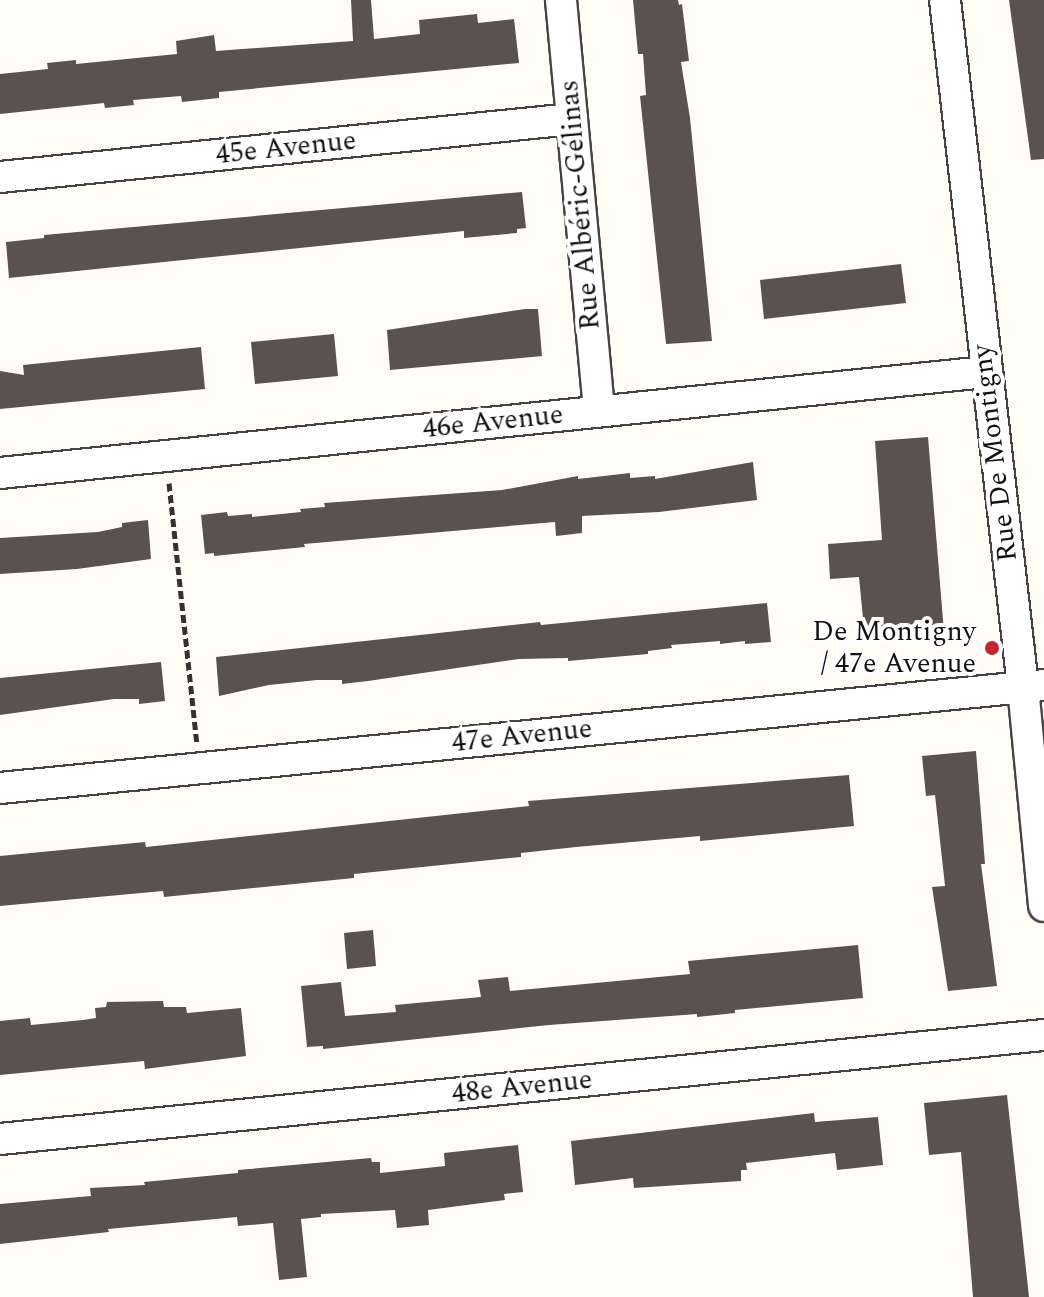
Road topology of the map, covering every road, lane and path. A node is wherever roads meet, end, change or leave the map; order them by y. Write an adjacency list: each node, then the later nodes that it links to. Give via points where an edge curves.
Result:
1 (561, 0): 3 (street, Rue Albéric-Gélinas)
2 (945, 0): 5 (street, Rue De Montigny)
3 (572, 119): 4 (street, 45e Avenue); 6 (street, Rue Albéric-Gélinas)
4 (0, 177)
5 (986, 372): 6 (street, 46e Avenue); 9 (street, Rue De Montigny)
6 (599, 411): 7 (street, 46e Avenue)
7 (166, 455): 8 (street, 46e Avenue); 10 (path)
8 (0, 473)
9 (1034, 686): 10 (street, 47e Avenue); 12 (street, Rue De Montigny)
10 (200, 768): 11 (street, 47e Avenue)
11 (0, 788)
12 (1044, 906)
13 (1044, 1035): 14 (street, 48e Avenue)
14 (0, 1139)

